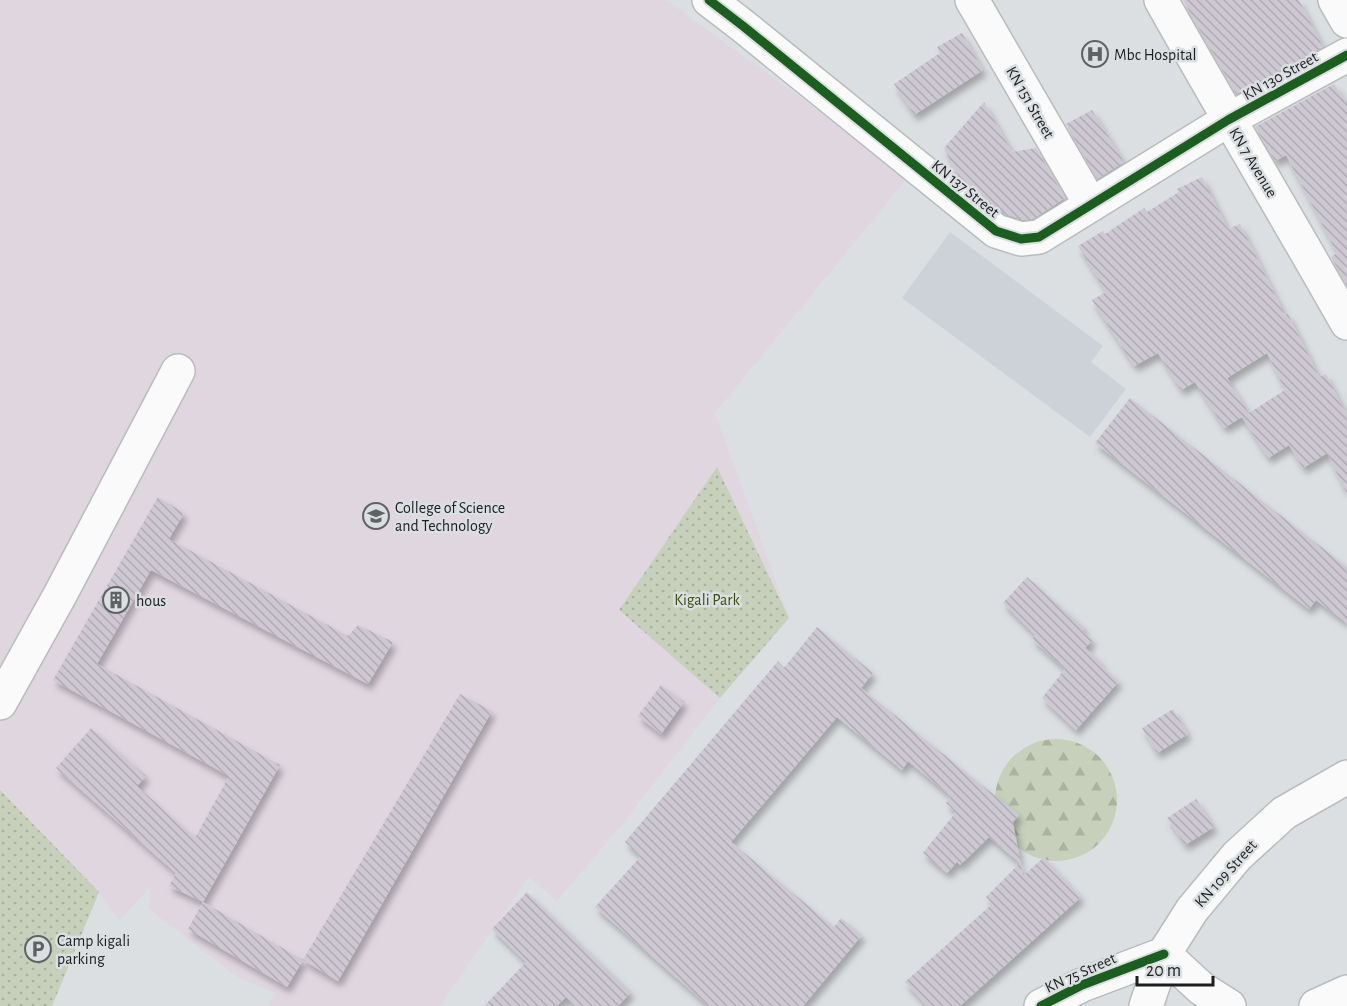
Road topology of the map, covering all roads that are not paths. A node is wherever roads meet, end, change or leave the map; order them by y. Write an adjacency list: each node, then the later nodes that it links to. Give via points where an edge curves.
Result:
1 (709, 0): 8 (street, KN 137 Street, via 996,231 1022,239 1039,237)
2 (972, 0): 8 (street, KN 151 Street)
3 (1161, 0): 7 (street, KN 7 Avenue)
4 (1335, 0): 5 (street)
5 (1347, 21)
6 (1347, 55): 7 (street, KN 130 Street)
7 (1228, 120): 8 (street, KN 137 Street); 9 (street, KN 7 Avenue)
8 (1091, 205)
9 (1347, 323)
10 (178, 371): 11 (street)
11 (0, 703)
12 (1347, 777): 13 (street, KN 109 Street, via 1284,813 1237,856 1192,910)
13 (1164, 954): 15 (street, KN 75 Street, via 1082,985); 16 (street, KN 109 Street); 17 (street, via 1202,989)
14 (1347, 992): 18 (street)
15 (1041, 1006)
16 (1146, 1006)
17 (1229, 1006)
18 (1316, 1006)

